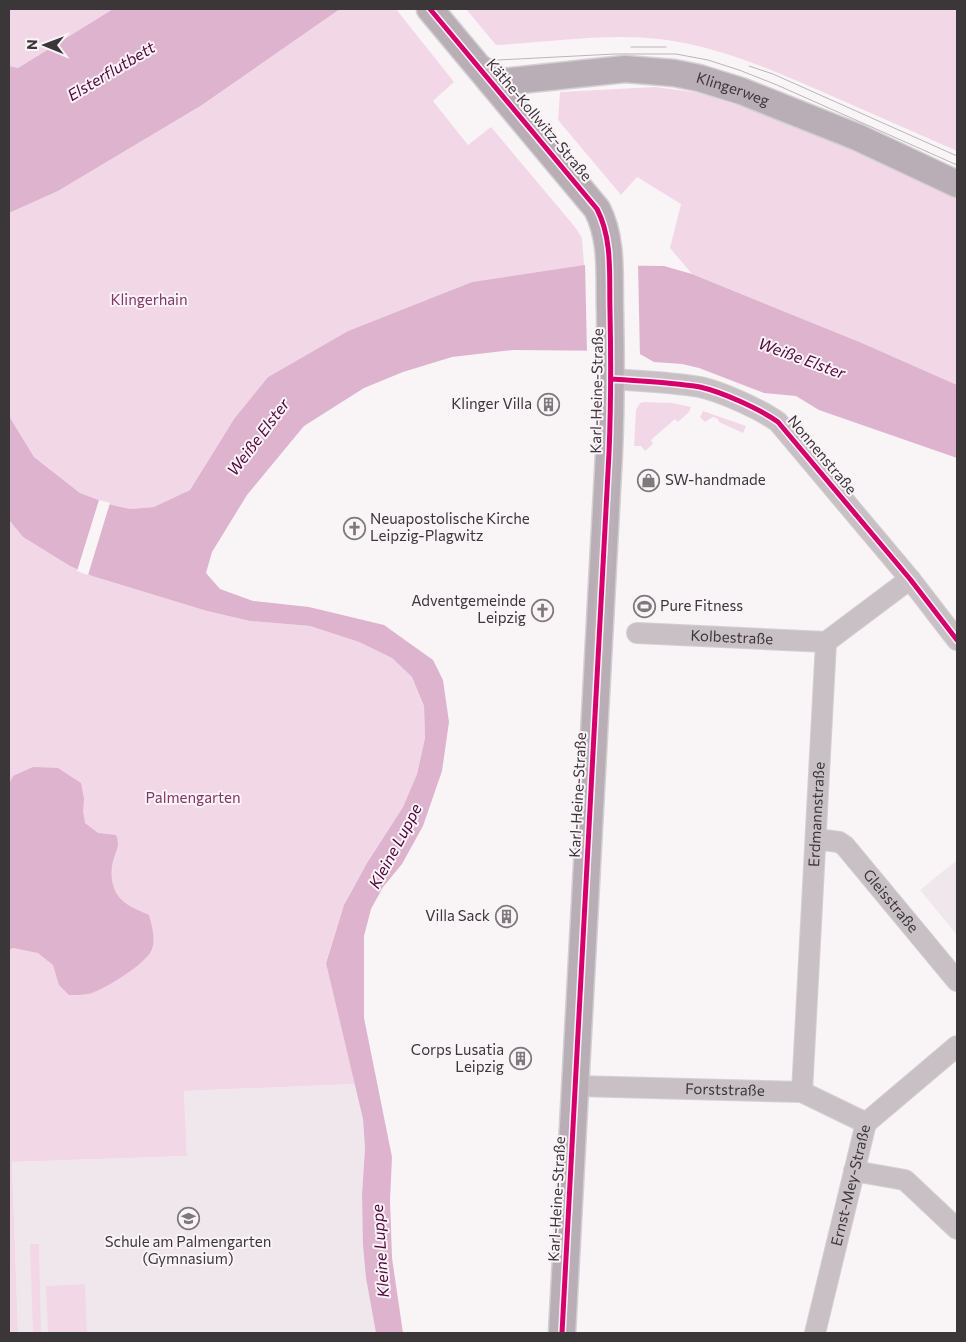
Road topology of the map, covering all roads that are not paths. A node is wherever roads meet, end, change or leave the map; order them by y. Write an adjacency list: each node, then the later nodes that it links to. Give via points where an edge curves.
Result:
1 (430, 9): 2 (main road, Käthe-Kollwitz-Straße)
2 (492, 83): 3 (main road, Klingerweg, via 625,69 699,78 856,137); 4 (main road, Käthe-Kollwitz-Straße, via 597,209 606,230)
3 (957, 184)
4 (609, 257): 5 (main road, Karl-Heine-Straße)
5 (611, 369): 6 (street, Nonnenstraße, via 702,388 768,414 786,429); 13 (main road, Karl-Heine-Straße)
6 (910, 580): 8 (street, Nonnenstraße); 9 (street)
7 (637, 633): 9 (street, Kolbestraße)
8 (957, 640)
9 (826, 642): 10 (street, Erdmannstraße)
10 (816, 839): 11 (street, Gleisstraße, via 845,846); 14 (street, Erdmannstraße)
11 (957, 981)
12 (957, 1046): 15 (street, Ernst-Mey-Straße)
13 (576, 1086): 14 (street, Forststraße); 18 (main road, Karl-Heine-Straße)
14 (802, 1092): 15 (street, Forststraße)
15 (866, 1123): 16 (street, Ernst-Mey-Straße)
16 (854, 1171): 17 (street, via 905,1180); 19 (street, Ernst-Mey-Straße)
17 (957, 1229)
18 (562, 1333)
19 (815, 1333)

